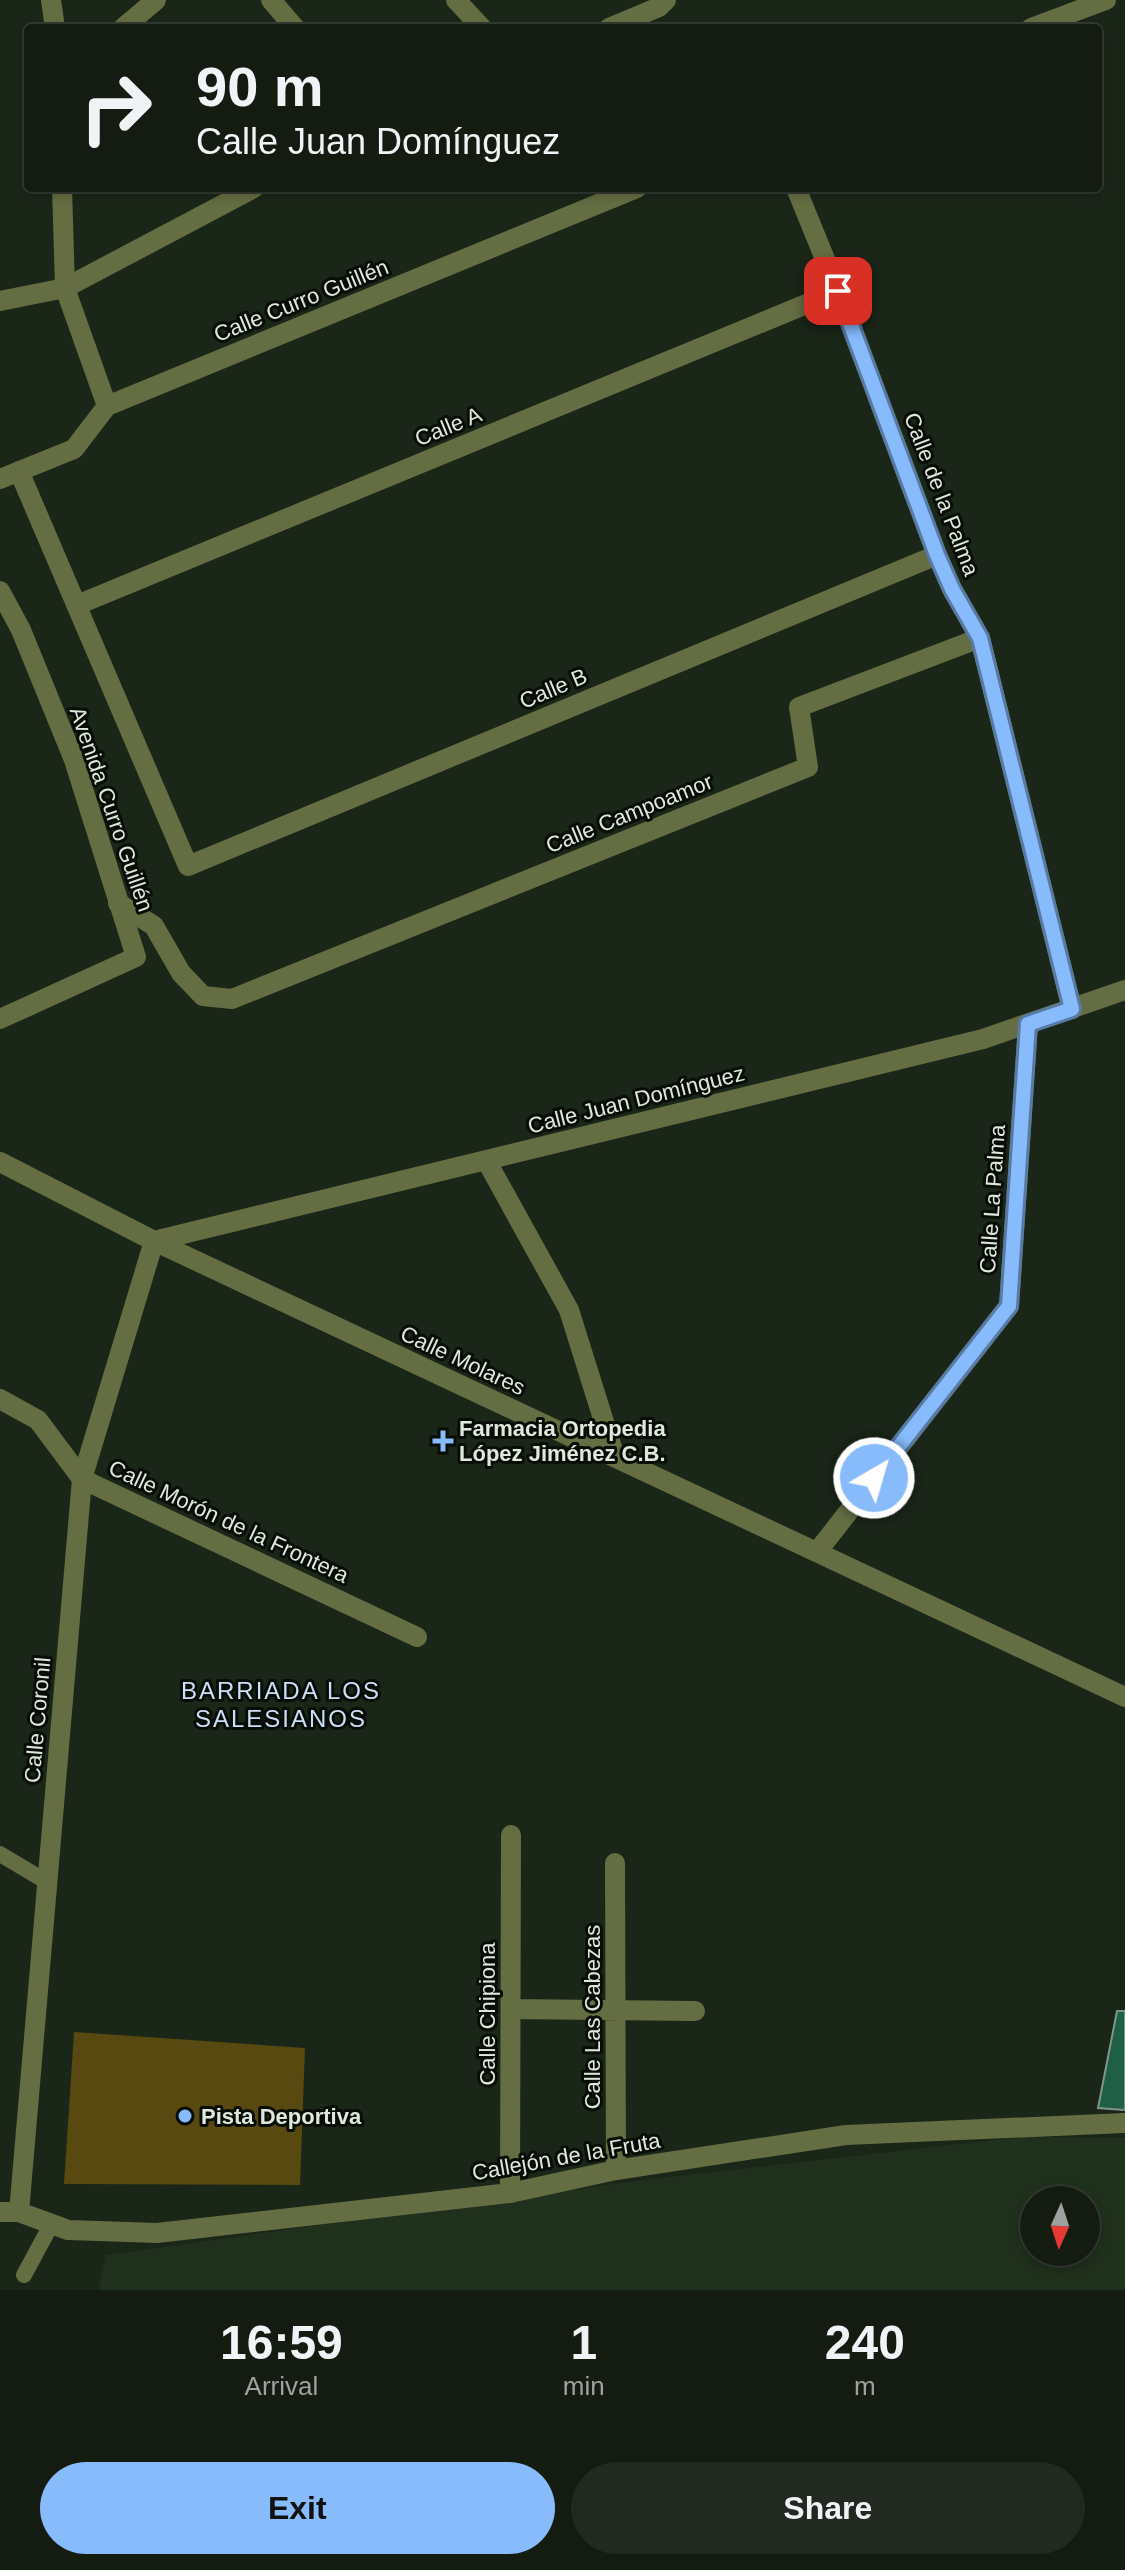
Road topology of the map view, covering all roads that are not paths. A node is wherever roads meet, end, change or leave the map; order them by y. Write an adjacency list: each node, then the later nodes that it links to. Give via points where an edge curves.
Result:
1 (51, 0): 8 (street)
2 (156, 0): 9 (street)
3 (271, 0): 10 (street)
4 (456, 0): 11 (street)
5 (666, 0): 7 (street, via 659,7)
6 (1106, 0): 13 (street)
7 (640, 6): 12 (street)
8 (54, 24)
9 (128, 24)
10 (292, 24)
11 (478, 24)
12 (615, 24)
13 (1042, 24)
14 (62, 192): 18 (street)
15 (246, 192): 18 (street)
16 (627, 192): 21 (street, Calle Curro Guillén)
17 (798, 192): 19 (street, Calle de la Palma)
18 (65, 288): 20 (street); 21 (street)
19 (838, 291): 23 (street, Calle de la Palma); 25 (street, Calle A)
20 (0, 301)
21 (107, 406): 22 (street, via 74,449)
22 (10, 475): 25 (street)
23 (937, 555): 25 (street, Calle B, via 188,866); 26 (street, Calle de la Palma)
24 (0, 591): 27 (street, Avenida Curro Guillén, via 74,760)
25 (77, 605)
26 (980, 638): 27 (street, Calle Campoamor, via 799,707 808,767 232,999 203,996 181,973 154,926); 29 (street, Calle de la Palma)
27 (118, 903): 30 (street, Avenida Curro Guillén, via 136,957)
28 (1125, 990): 29 (street, Calle Juan Domínguez)
29 (1072, 1009): 31 (street, Calle Juan Domínguez)
30 (0, 1019)
31 (1028, 1024): 32 (street, Calle Juan Domínguez); 38 (street, Calle La Palma, via 1009,1306)
32 (486, 1160): 34 (street, Calle Juan Domínguez); 36 (street, via 569,1310)
33 (0, 1162): 34 (street, Calle Molares)
34 (154, 1241): 36 (street, Calle Molares); 37 (street, Calle Coronil)
35 (0, 1399): 37 (street, Calle Morón de la Frontera, via 38,1420)
36 (615, 1457): 38 (street, Calle Molares)
37 (82, 1479): 39 (street, Calle Morón de la Frontera); 44 (street, Calle Coronil)
38 (817, 1552): 40 (street, Calle Molares)
39 (417, 1637)
40 (1125, 1697)
41 (511, 1835): 45 (street, Calle Chipiona)
42 (0, 1854): 44 (lane)
43 (615, 1863): 46 (street, Calle Las Cabezas)
44 (47, 1882): 51 (street, Calle Coronil)
45 (511, 2009): 46 (street); 50 (street, Calle Chipiona)
46 (616, 2010): 47 (street); 49 (street, Calle Las Cabezas)
47 (695, 2011)
48 (1125, 2123): 49 (street, Callejón de la Fruta, via 846,2135)
49 (616, 2170): 50 (street, Callejón de la Fruta)
50 (510, 2193): 52 (street, Callejón de la Fruta, via 157,2233)
51 (10, 2212): 52 (street, Callejón de la Fruta)
52 (51, 2225): 53 (lane)
53 (24, 2275)

